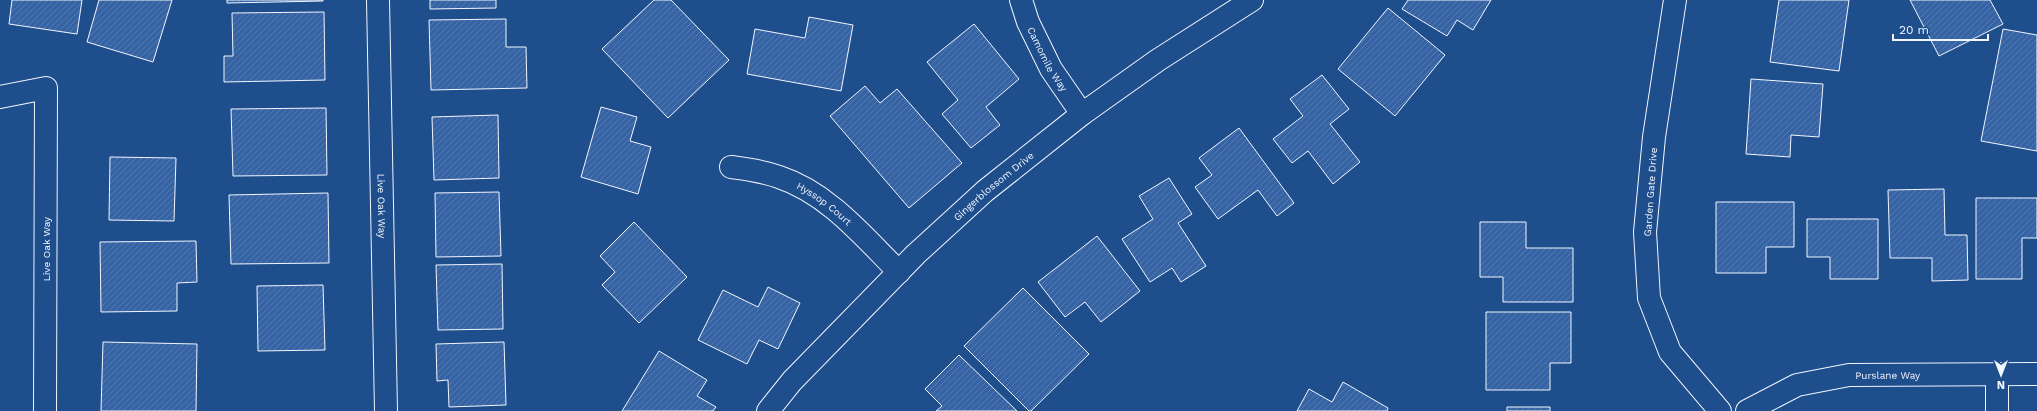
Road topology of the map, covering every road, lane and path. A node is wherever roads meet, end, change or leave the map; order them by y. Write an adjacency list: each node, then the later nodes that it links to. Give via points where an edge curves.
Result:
1 (378, 0): 12 (street, Live Oak Way)
2 (1021, 0): 6 (street, Camomile Way, via 1028,22 1051,69)
3 (1252, 0): 6 (street, Gingerblossom Drive, via 1158,60)
4 (1675, 0): 14 (street, Garden Gate Drive, via 1654,137 1645,232 1649,298 1670,352)
5 (0, 97): 11 (street, Live Oak Way, via 46,88)
6 (1082, 114): 8 (street, Gingerblossom Drive, via 985,191)
7 (731, 167): 8 (street, Hyssop Court, via 781,177 802,187 841,215)
8 (899, 272): 13 (street, Gingerblossom Drive, via 792,381)
9 (1997, 374): 10 (street, Purslane Way); 15 (street, Purslane Way, via 1849,375 1797,385); 16 (street)
10 (2037, 374)
11 (45, 411)
12 (386, 411)
13 (768, 411)
14 (1720, 411)
15 (1747, 411)
16 (1997, 411)

